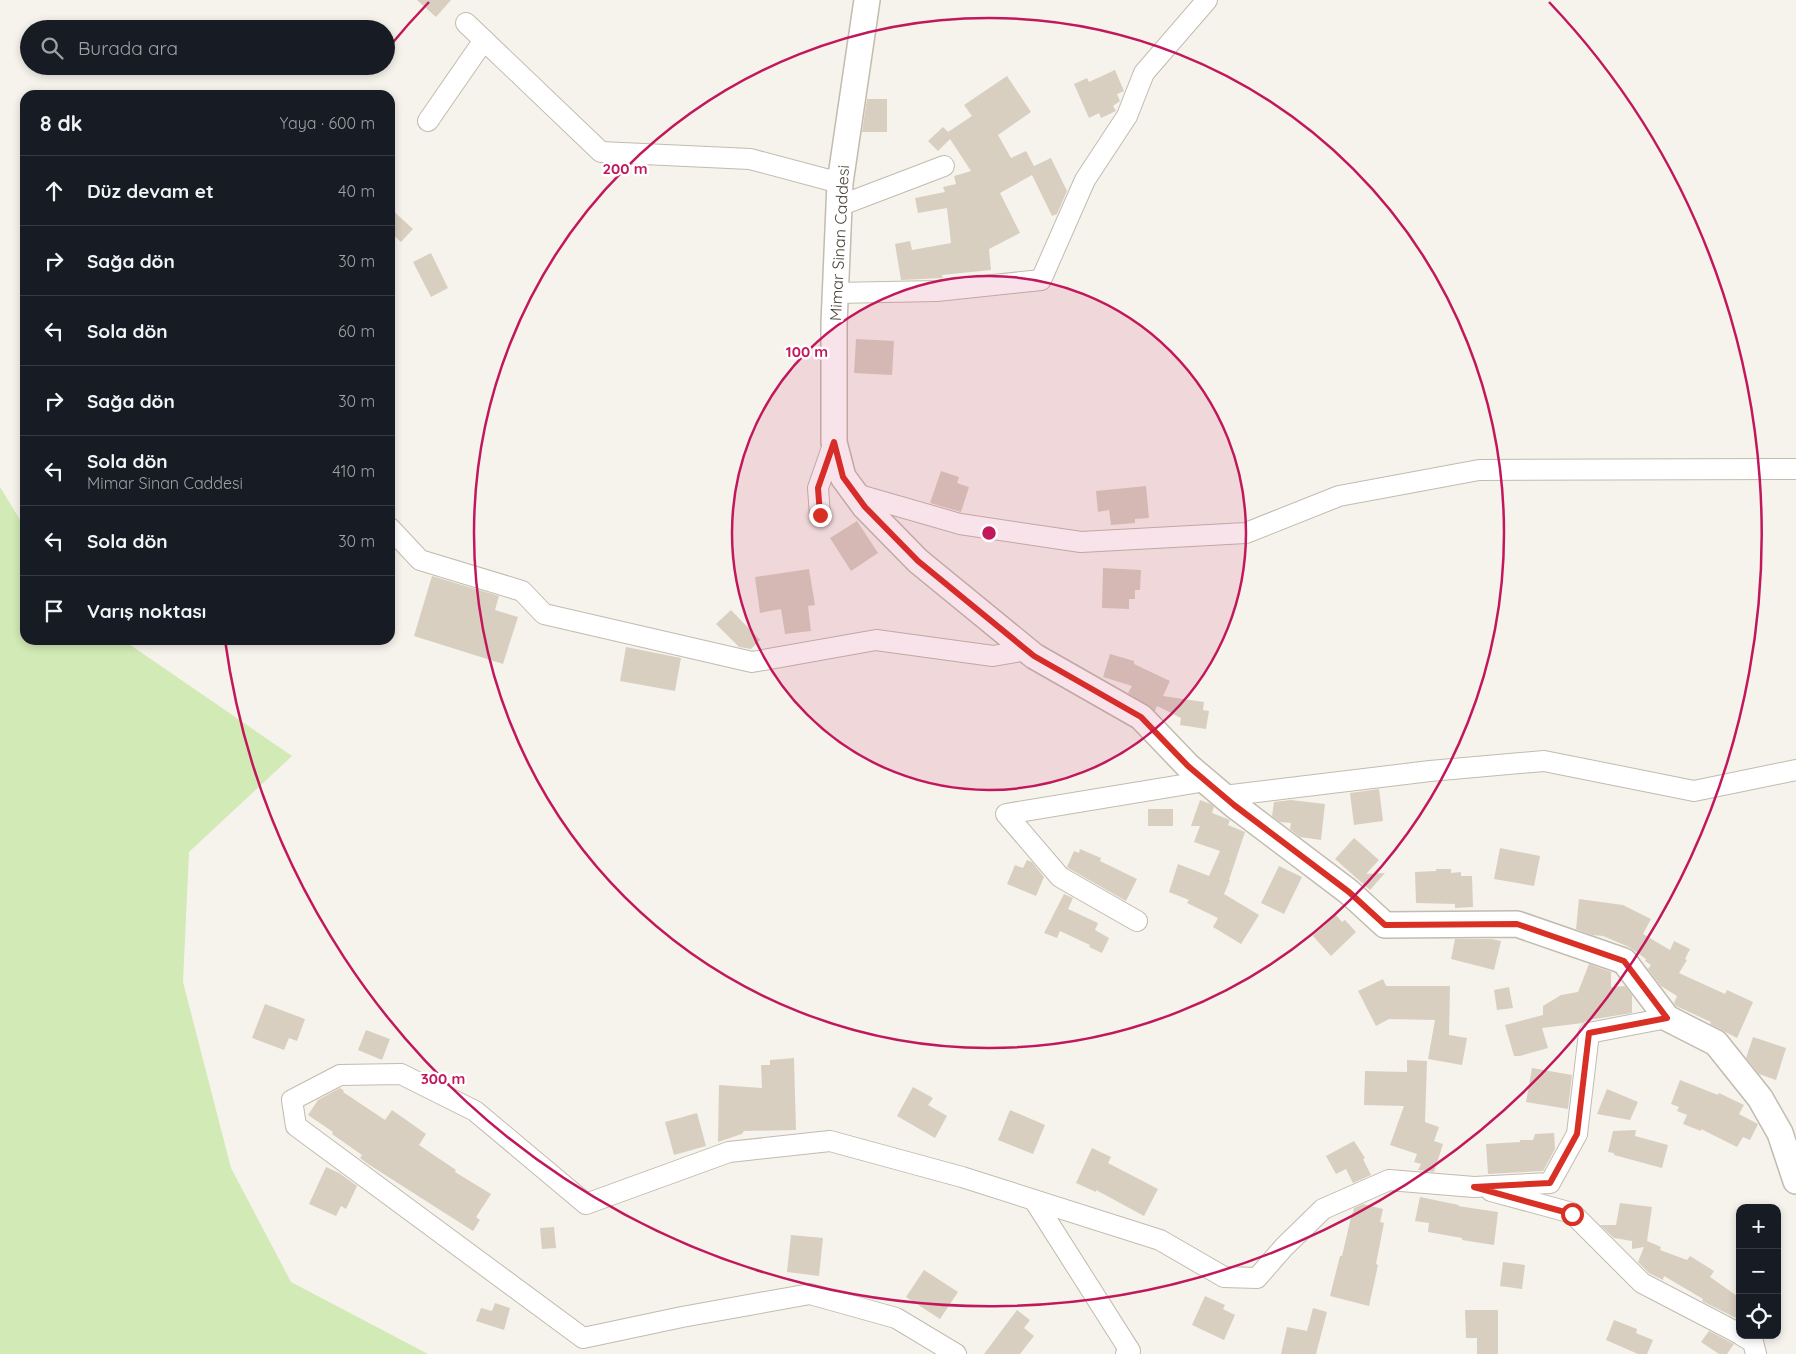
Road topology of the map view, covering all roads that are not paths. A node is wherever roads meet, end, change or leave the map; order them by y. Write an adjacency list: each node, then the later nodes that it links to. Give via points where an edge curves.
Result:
1 (867, 0): 7 (street, Mimar Sinan Caddesi)
2 (1206, 0): 8 (street, via 1144,74 1127,116 1085,180 1041,280 937,291)
3 (466, 23): 4 (street)
4 (484, 40): 5 (street); 7 (street, via 601,152 750,160)
5 (428, 121)
6 (944, 166): 7 (street)
7 (839, 194): 8 (street, Mimar Sinan Caddesi)
8 (835, 293): 9 (street, Mimar Sinan Caddesi)
9 (834, 442): 11 (street, Mimar Sinan Caddesi, via 843,477); 12 (street, via 818,488)
10 (1796, 468): 11 (street, via 1479,470 1339,496 1246,533 1081,542 960,524)
11 (856, 494): 14 (street, Mimar Sinan Caddesi, via 918,561)
12 (820, 515)
13 (395, 533): 14 (street, via 420,560 522,591 544,614 752,662 876,640 993,656)
14 (1028, 650): 16 (street, Mimar Sinan Caddesi, via 1141,717)
15 (1796, 770): 16 (street, via 1694,791 1544,761)
16 (1215, 789): 17 (street, via 1006,814 1060,877); 18 (street, Mimar Sinan Caddesi, via 1349,892 1385,925 1517,924 1624,961)
17 (1137, 922)
18 (1667, 1018): 19 (street, Mimar Sinan Caddesi, via 1716,1043 1754,1091 1780,1133); 20 (street, via 1589,1033 1577,1134 1550,1183)
19 (1796, 1180)
20 (1474, 1187): 21 (street, via 1389,1180 1323,1209 1258,1278 1224,1277 1160,1240); 22 (street, via 1572,1214 1642,1283)
21 (1034, 1200): 24 (street, via 830,1141 729,1152 586,1204 474,1111 401,1074 340,1075 292,1100 296,1126 583,1338 810,1294 896,1318); 25 (street, via 1130,1351)
22 (1736, 1333)
23 (1747, 1339): 26 (street, via 1753,1342)
24 (956, 1354)
25 (1126, 1354)
26 (1756, 1354)

